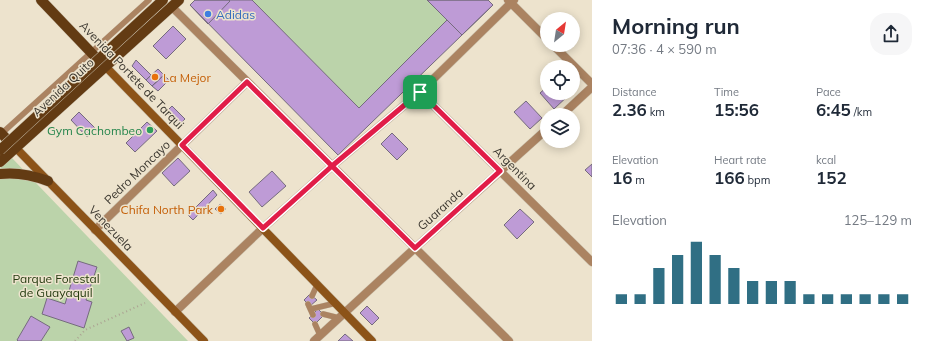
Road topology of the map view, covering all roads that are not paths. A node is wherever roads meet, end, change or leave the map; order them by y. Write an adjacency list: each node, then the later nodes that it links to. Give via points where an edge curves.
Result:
1 (41, 0): 7 (main road, Avenida Portete de Tarqui)
2 (149, 0): 7 (lane, Avenida Quito)
3 (163, 0): 19 (main road, Avenida Quito, bridge)
4 (511, 1): 6 (street); 13 (street)
5 (175, 3): 9 (main road, Avenida Quito); 10 (street)
6 (540, 32)
7 (91, 52): 9 (main road, Avenida Portete de Tarqui); 15 (lane, Avenida Quito)
8 (560, 52): 11 (street)
9 (105, 66): 17 (street, Avenida Portete de Tarqui); 18 (main road, Avenida Quito)
10 (247, 82): 17 (street, Pedro Moncayo); 21 (street)
11 (592, 84)
12 (592, 87): 14 (street)
13 (420, 92): 21 (street); 22 (street, Argentina)
14 (570, 108)
15 (1, 134): 18 (main road, Venezuela)
16 (540, 135): 22 (street, Guaranda)
17 (182, 145): 25 (street, Avenida Portete de Tarqui); 26 (street, Pedro Moncayo)
18 (16, 148): 20 (main road, Avenida Quito); 24 (street, Venezuela)
19 (0, 150)
20 (0, 162)
21 (332, 166): 25 (street); 27 (street)
22 (500, 171): 27 (street, Guaranda); 28 (street, Argentina)
23 (0, 174): 24 (main road, via 18,173)
24 (48, 181): 26 (street, Venezuela)
25 (263, 228): 29 (street, Avenida Portete de Tarqui); 32 (street)
26 (95, 230): 32 (street, Venezuela)
27 (415, 248): 35 (street, Guaranda); 40 (street)
28 (592, 262)
29 (317, 285): 30 (lane); 31 (street, Avenida Portete de Tarqui)
30 (312, 296)
31 (336, 303): 34 (lane, via 310,306); 35 (street, Avenida Portete de Tarqui)
32 (175, 312): 38 (street, Venezuela)
33 (323, 314): 35 (lane)
34 (312, 315)
35 (342, 316): 37 (street, Guaranda); 39 (street, Avenida Portete de Tarqui)
36 (315, 324): 37 (lane)
37 (317, 338)
38 (204, 341)
39 (372, 341)
40 (509, 341)

